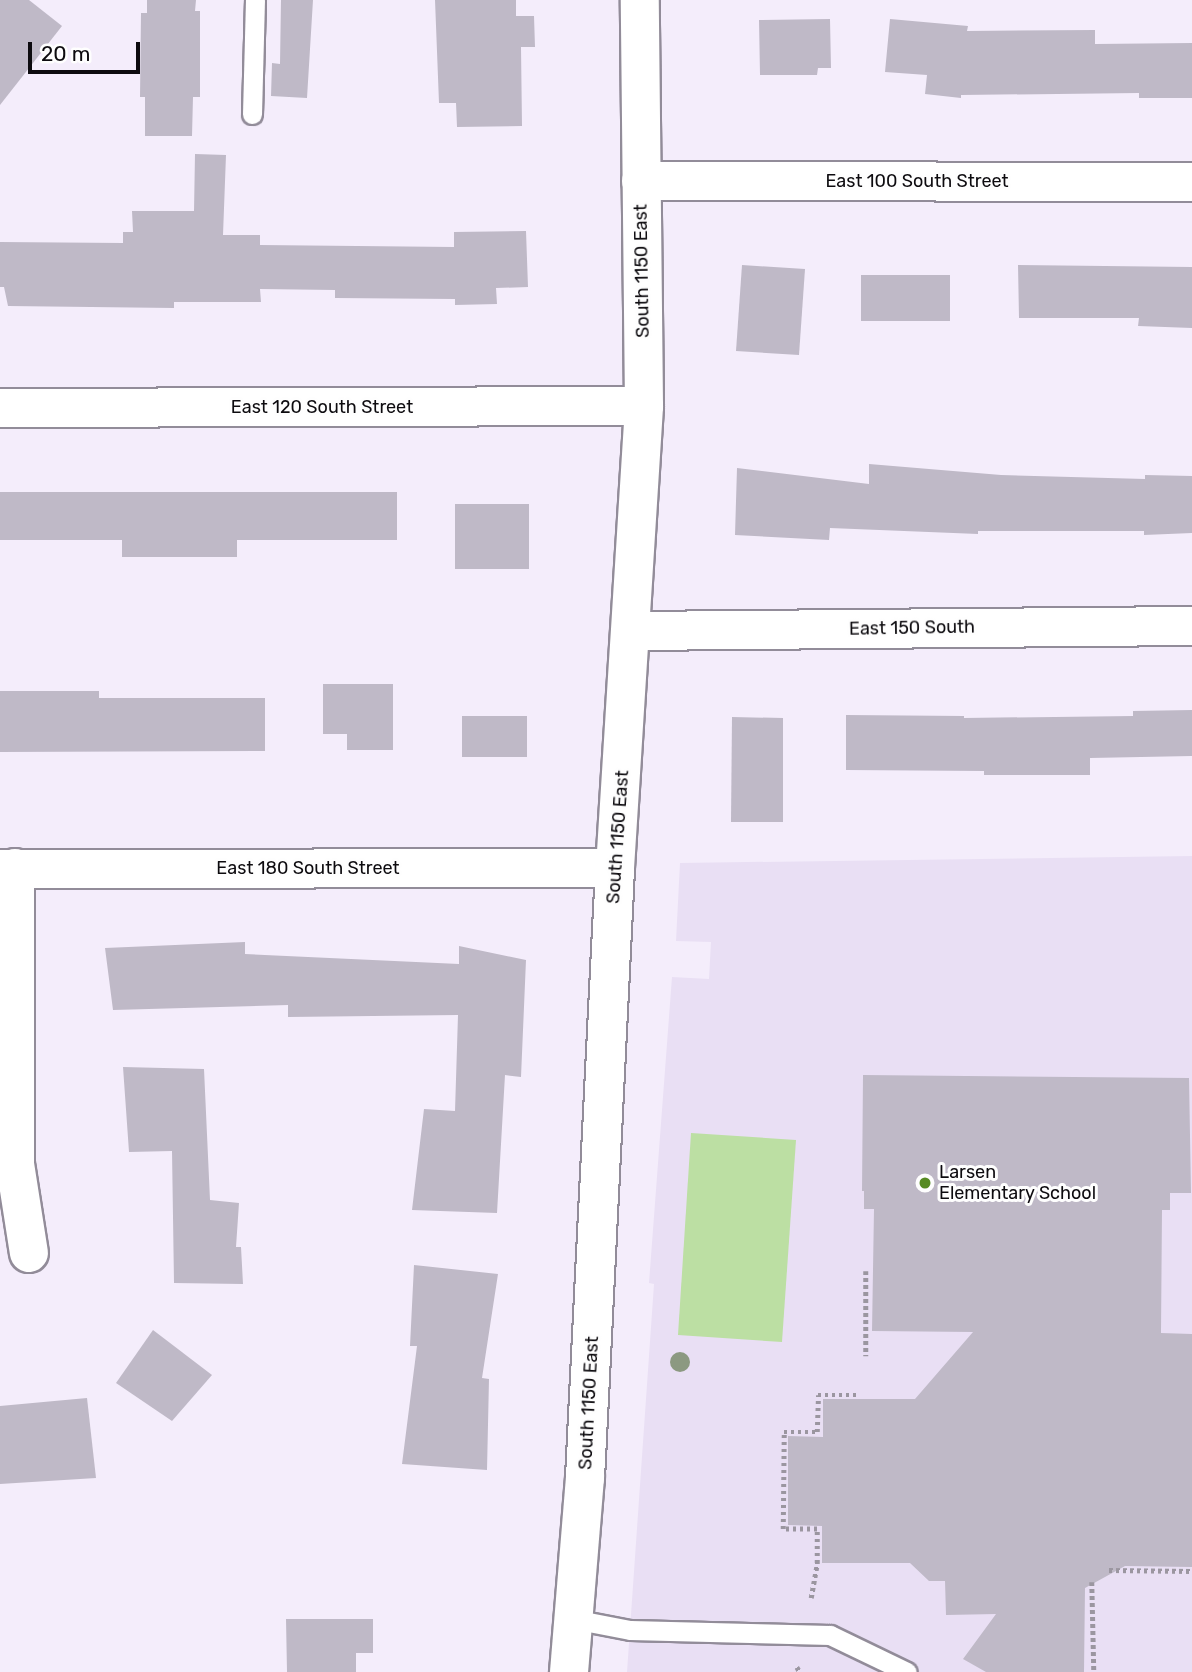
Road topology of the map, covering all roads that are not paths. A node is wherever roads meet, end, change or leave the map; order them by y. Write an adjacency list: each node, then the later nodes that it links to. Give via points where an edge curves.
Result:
1 (255, 0): 3 (lane)
2 (640, 0): 4 (street, South 1150 East)
3 (252, 114)
4 (641, 181): 5 (street, East 100 South Street); 6 (street, South 1150 East)
5 (1192, 182)
6 (644, 406): 7 (street, East 120 South Street); 9 (street, South 1150 East)
7 (0, 408)
8 (1192, 626): 9 (street, East 150 South)
9 (632, 631): 11 (street, South 1150 East)
10 (7, 868): 11 (street, East 180 South Street); 12 (street, via 15,1164)
11 (615, 868): 13 (street, South 1150 East, via 585,1478)
12 (29, 1252)
13 (573, 1619): 14 (street, South 1150 East); 15 (lane, via 630,1630 830,1635)
14 (569, 1672)
15 (907, 1672)

